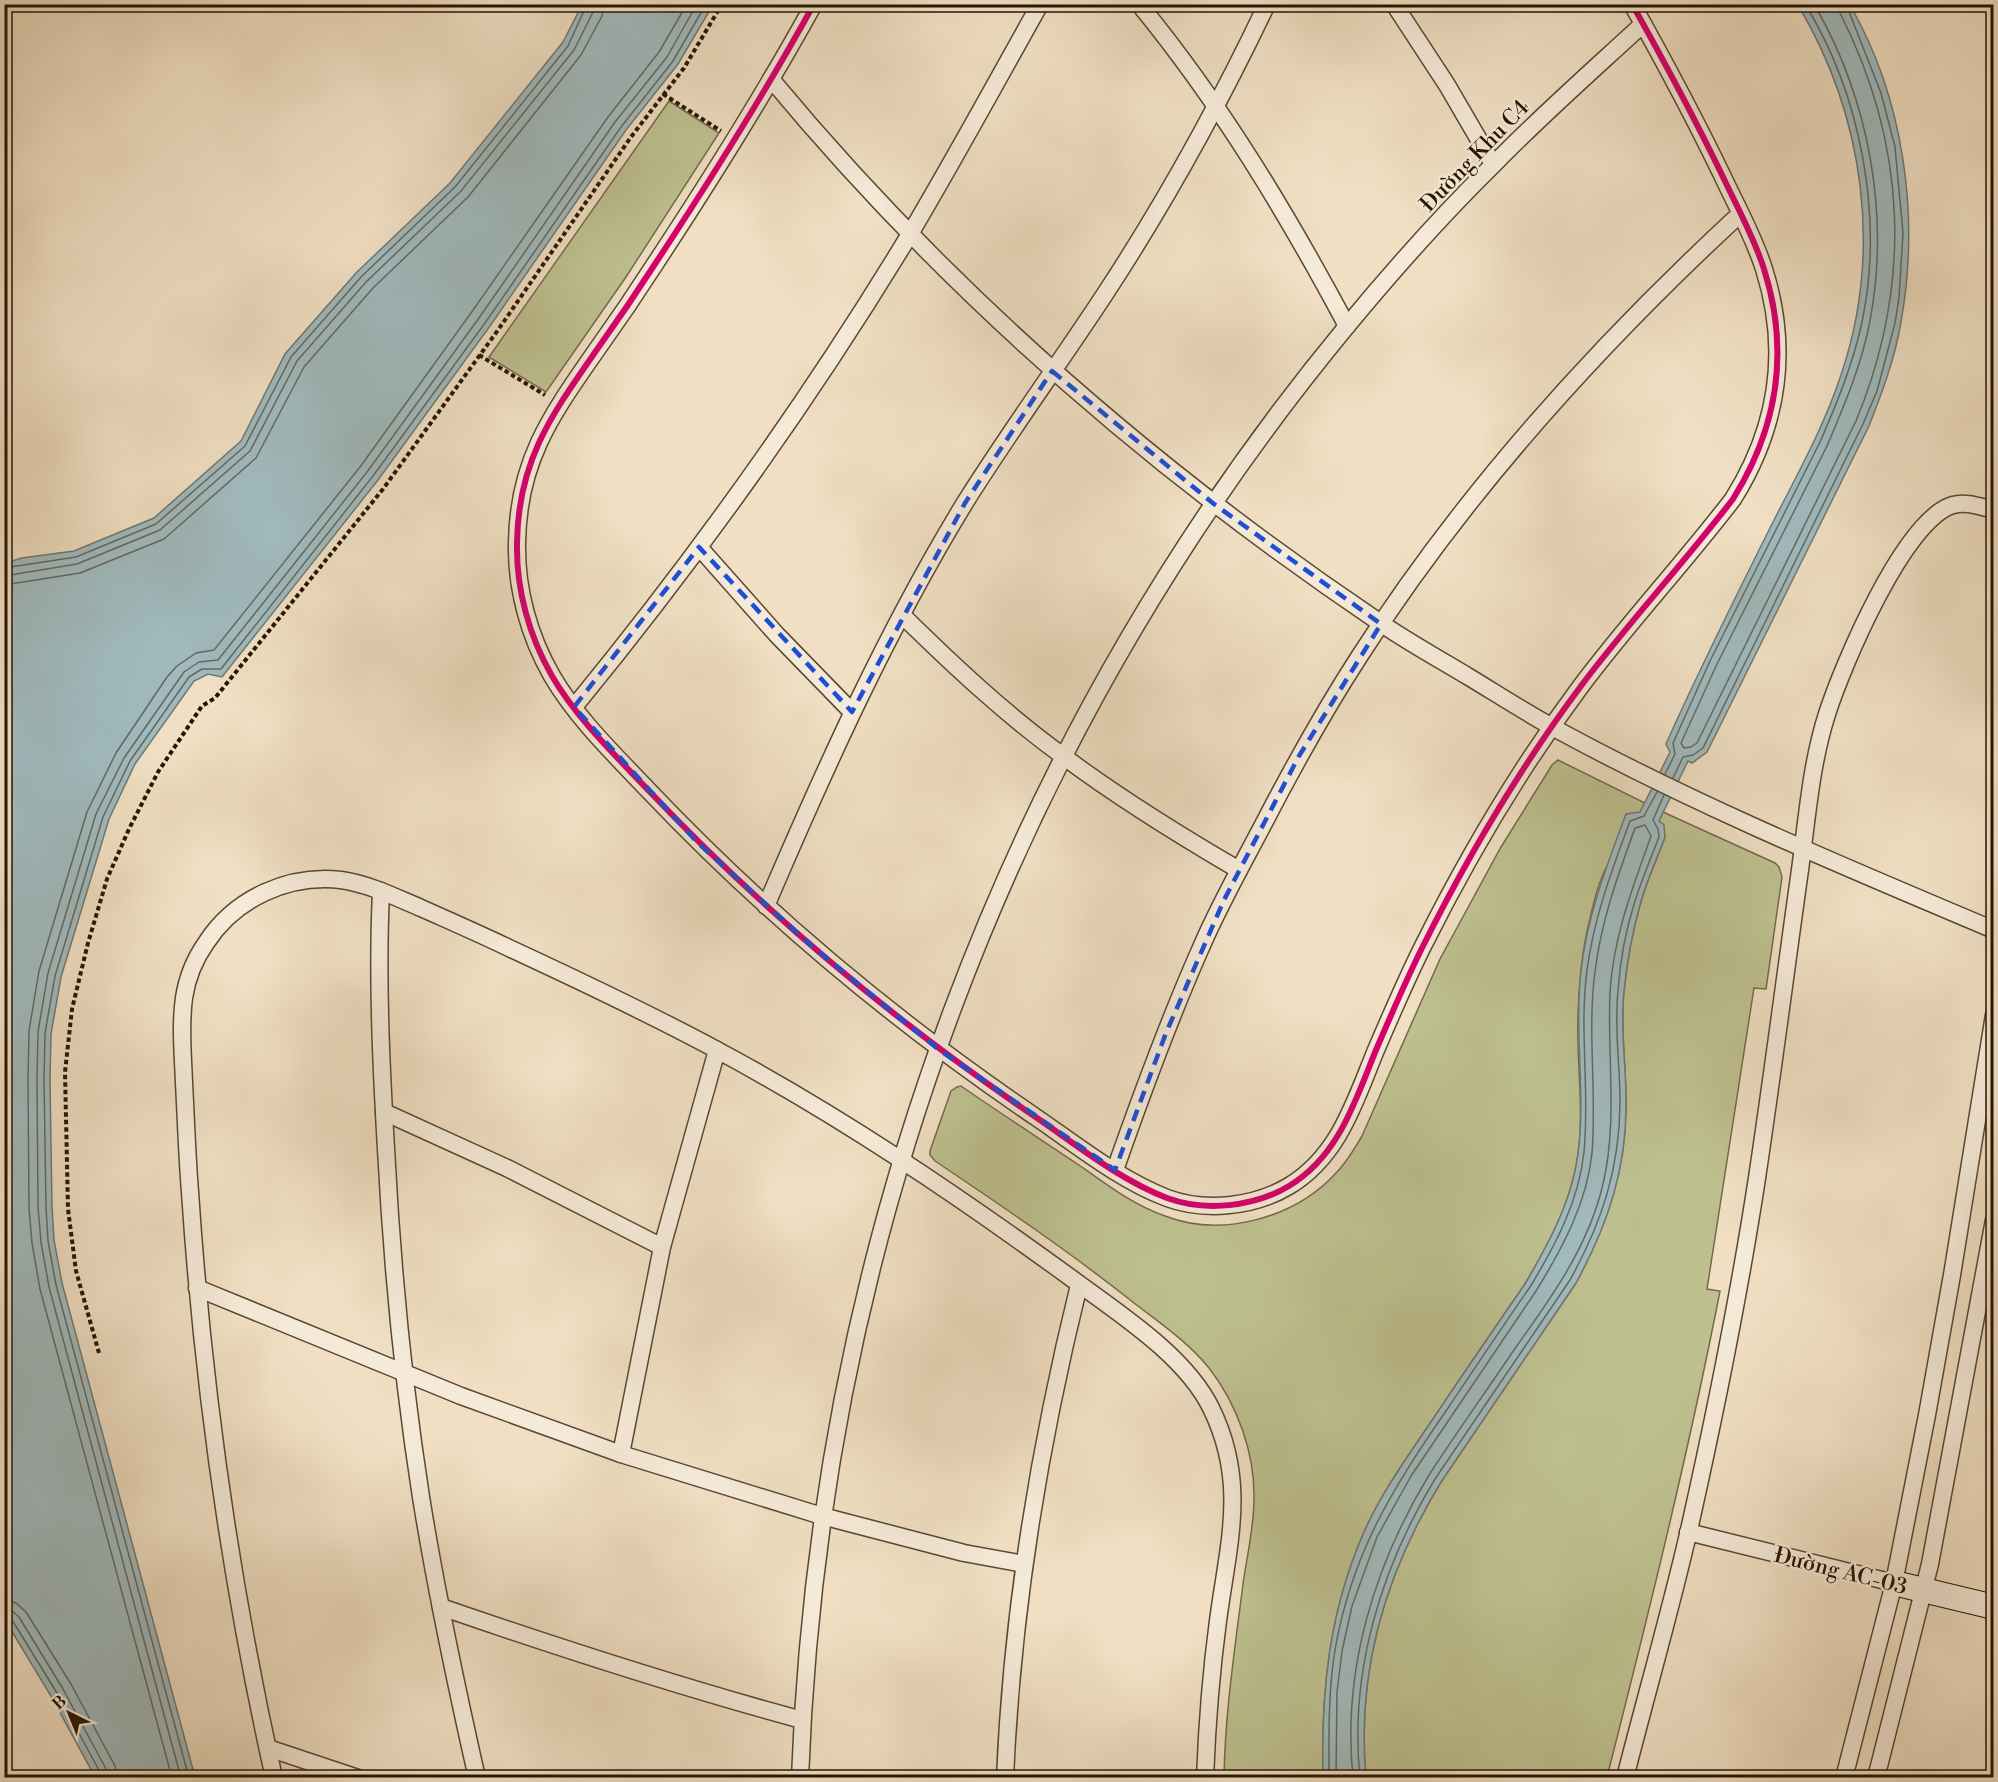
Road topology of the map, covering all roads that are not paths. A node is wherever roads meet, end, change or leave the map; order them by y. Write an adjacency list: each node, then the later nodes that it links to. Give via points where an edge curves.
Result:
1 (814, 4): 8 (street)
2 (1040, 4): 12 (street)
3 (1139, 4): 9 (street)
4 (1268, 4): 9 (street)
5 (1394, 4): 10 (street)
6 (1632, 4): 7 (street)
7 (1643, 24): 10 (street, Đường Khu C4); 11 (street)
8 (771, 80): 12 (street); 20 (street, via 654,266 556,408 528,468 517,533 522,596 539,650)
9 (1217, 106): 13 (street, via 1278,202); 14 (street, via 1106,293)
10 (1493, 164): 13 (street, Đường Khu C4)
11 (1740, 214): 19 (street, via 1630,319 1533,427); 22 (street, via 1770,289 1778,346 1776,385 1762,441 1733,499 1610,649)
12 (909, 235): 14 (street); 17 (street, via 809,392)
13 (1347, 326): 15 (street, Đường Khu C4)
14 (1052, 371): 15 (street); 18 (street, via 970,495)
15 (1214, 504): 19 (street); 23 (street, Đường Khu C4, via 1132,630)
16 (1994, 510): 24 (street, via 1964,504 1942,510 1916,536 1884,585 1855,642 1827,714 1813,769)
17 (699, 547): 20 (street); 21 (street)
18 (902, 615): 21 (street); 23 (street, via 999,706)
19 (1381, 624): 22 (street); 25 (street, via 1319,722)
20 (574, 707): 27 (street, via 676,820)
21 (852, 712): 27 (street)
22 (1553, 727): 24 (street); 34 (street, via 1437,917 1342,1129 1322,1160 1273,1194 1220,1206 1166,1197)
23 (1063, 757): 25 (street); 30 (street, Đường Khu C4, via 1000,894)
24 (1803, 850): 28 (street); 42 (street, via 1756,1181 1725,1357)
25 (1239, 870): 34 (street, via 1166,1033)
26 (381, 891): 31 (street, via 478,933); 32 (street, via 378,954); 38 (street, via 334,879 280,886 249,900 229,916 209,936 193,965 184,995 182,1030)
27 (766, 906): 30 (street)
28 (1994, 930)
29 (1994, 1015): 44 (street, via 1953,1275)
30 (938, 1049): 33 (street, Đường Khu C4); 34 (street)
31 (717, 1050): 33 (street); 36 (street)
32 (384, 1112): 36 (street, via 507,1168); 39 (street)
33 (901, 1160): 37 (street); 41 (street, Đường Khu C4, via 853,1342)
34 (1115, 1170)
35 (1994, 1220): 45 (street)
36 (662, 1247): 40 (street)
37 (1080, 1285): 43 (street, via 1040,1461); 55 (street, via 1154,1341 1190,1375 1215,1415 1230,1458 1234,1508 1212,1668)
38 (197, 1288): 39 (street); 49 (street, via 230,1544)
39 (405, 1373): 40 (street); 46 (street)
40 (621, 1454): 41 (street)
41 (822, 1516): 43 (street, via 964,1553); 48 (street, Đường Khu C4)
42 (1688, 1532): 44 (street, Đường AC-03); 56 (street)
43 (1024, 1564): 54 (street, via 1014,1641)
44 (1894, 1583): 45 (street, Đường AC-03); 57 (street)
45 (1924, 1591): 47 (street, Đường AC-03); 58 (street)
46 (441, 1607): 48 (street, via 623,1668); 52 (street)
47 (1994, 1607)
48 (802, 1720): 53 (street, Đường Khu C4)
49 (268, 1748): 50 (street); 51 (street)
50 (274, 1778)
51 (358, 1778)
52 (477, 1778)
53 (800, 1778)
54 (1005, 1778)
55 (1205, 1778)
56 (1625, 1778)
57 (1844, 1778)
58 (1876, 1778)

